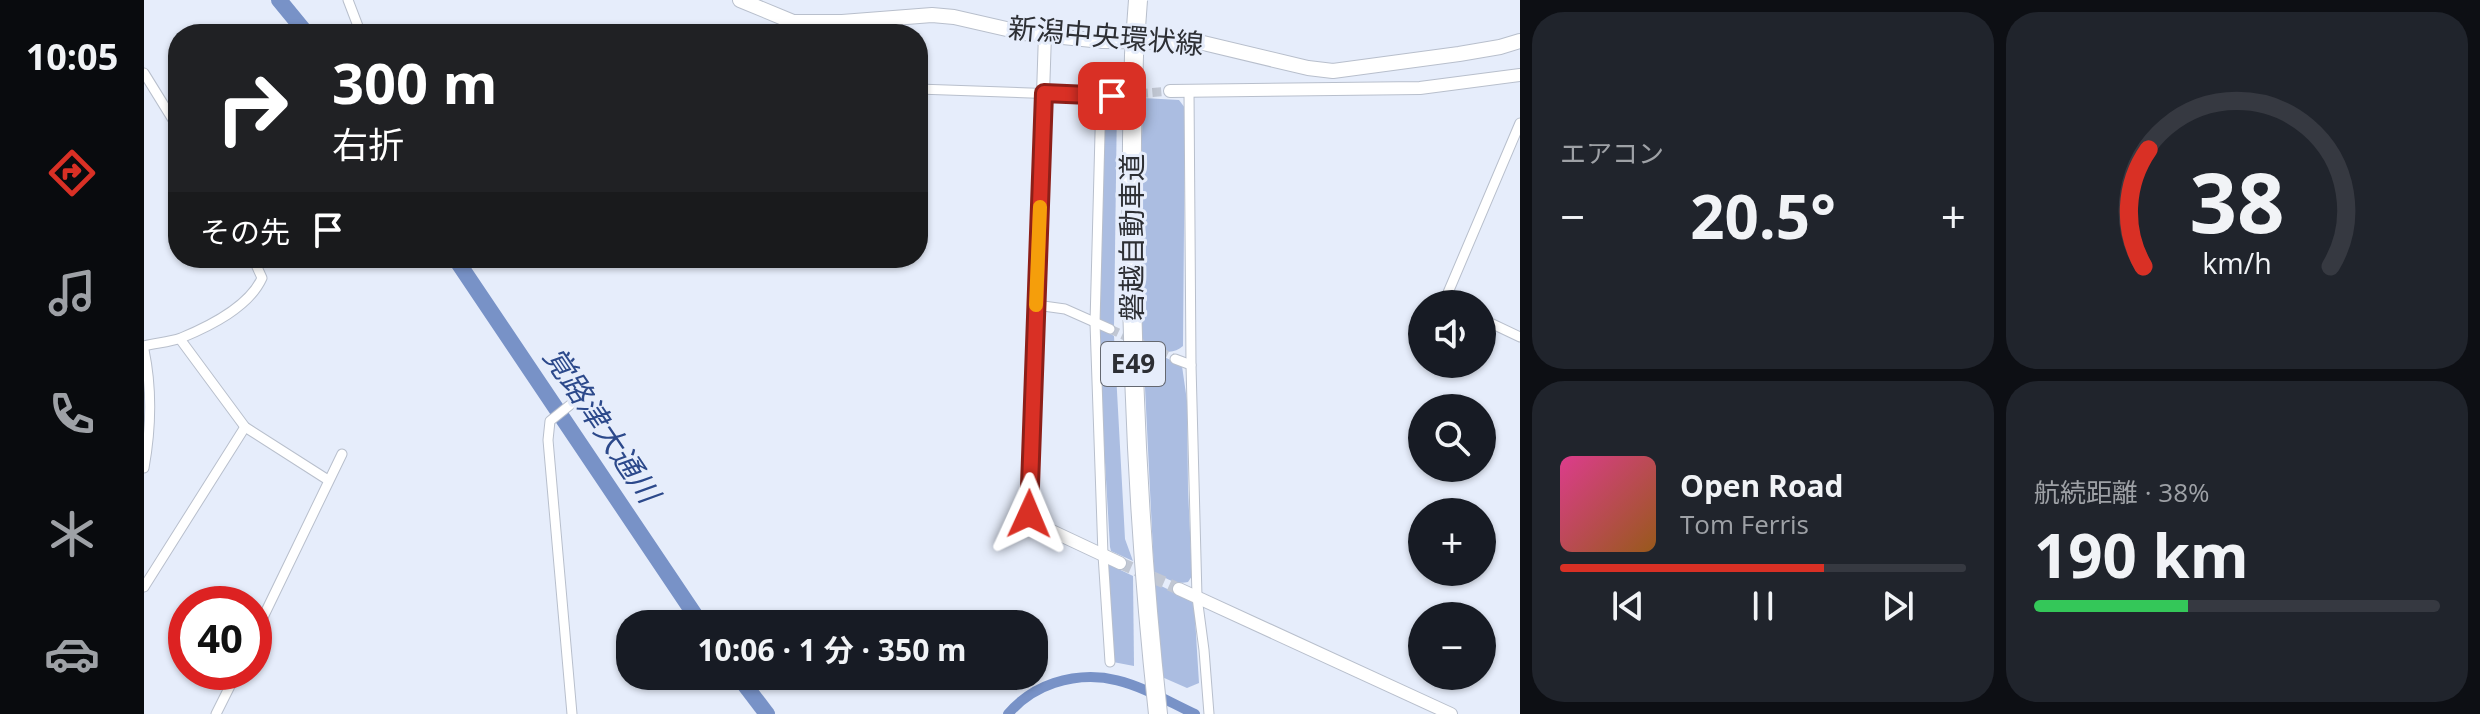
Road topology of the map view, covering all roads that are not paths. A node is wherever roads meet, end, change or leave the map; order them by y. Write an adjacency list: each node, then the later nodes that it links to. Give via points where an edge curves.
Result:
1 (348, 0): 4 (street)
2 (740, 0): 5 (main road, 新潟中央環状線, via 793,22 932,15)
3 (1138, 0): 43 (highway, 磐越自動車道 / E49, bridge, via 1131,313 1137,472)
4 (357, 24)
5 (1045, 34): 6 (main road, 新潟中央環状線, via 1102,41 1199,42 1333,71); 12 (street)
6 (1520, 41)
7 (144, 73): 15 (street)
8 (1520, 75): 11 (street, via 1420,88)
9 (928, 89): 12 (street)
10 (1170, 91): 11 (street)
11 (1189, 91): 27 (street)
12 (1044, 93): 13 (street); 19 (street)
13 (1101, 96): 14 (street); 20 (street)
14 (1112, 96)
15 (168, 112)
16 (1520, 123): 18 (street)
17 (258, 268): 24 (street, via 262,278 256,290 230,313)
18 (1449, 290)
19 (1036, 305): 20 (street, via 1065,309); 33 (street, via 1029,514 1037,524)
20 (1095, 323): 22 (street); 33 (street)
21 (1496, 326): 23 (street)
22 (1110, 329)
23 (1520, 337)
24 (180, 339): 25 (street); 29 (street)
25 (144, 348): 31 (street, via 150,436)
26 (1175, 359): 27 (street)
27 (1191, 365): 37 (street)
28 (567, 407): 42 (street, via 550,421 548,440)
29 (245, 427): 32 (street); 35 (street)
30 (342, 454): 32 (street)
31 (144, 468)
32 (328, 480): 38 (street)
33 (1103, 555): 34 (street); 39 (street)
34 (1120, 563)
35 (144, 587)
36 (1179, 589): 37 (street)
37 (1197, 597): 44 (street); 45 (street)
38 (272, 598)
39 (1110, 662)
40 (228, 690): 41 (street)
41 (216, 714)
42 (572, 714)
43 (1158, 714)
44 (1209, 714)
45 (1451, 714)

